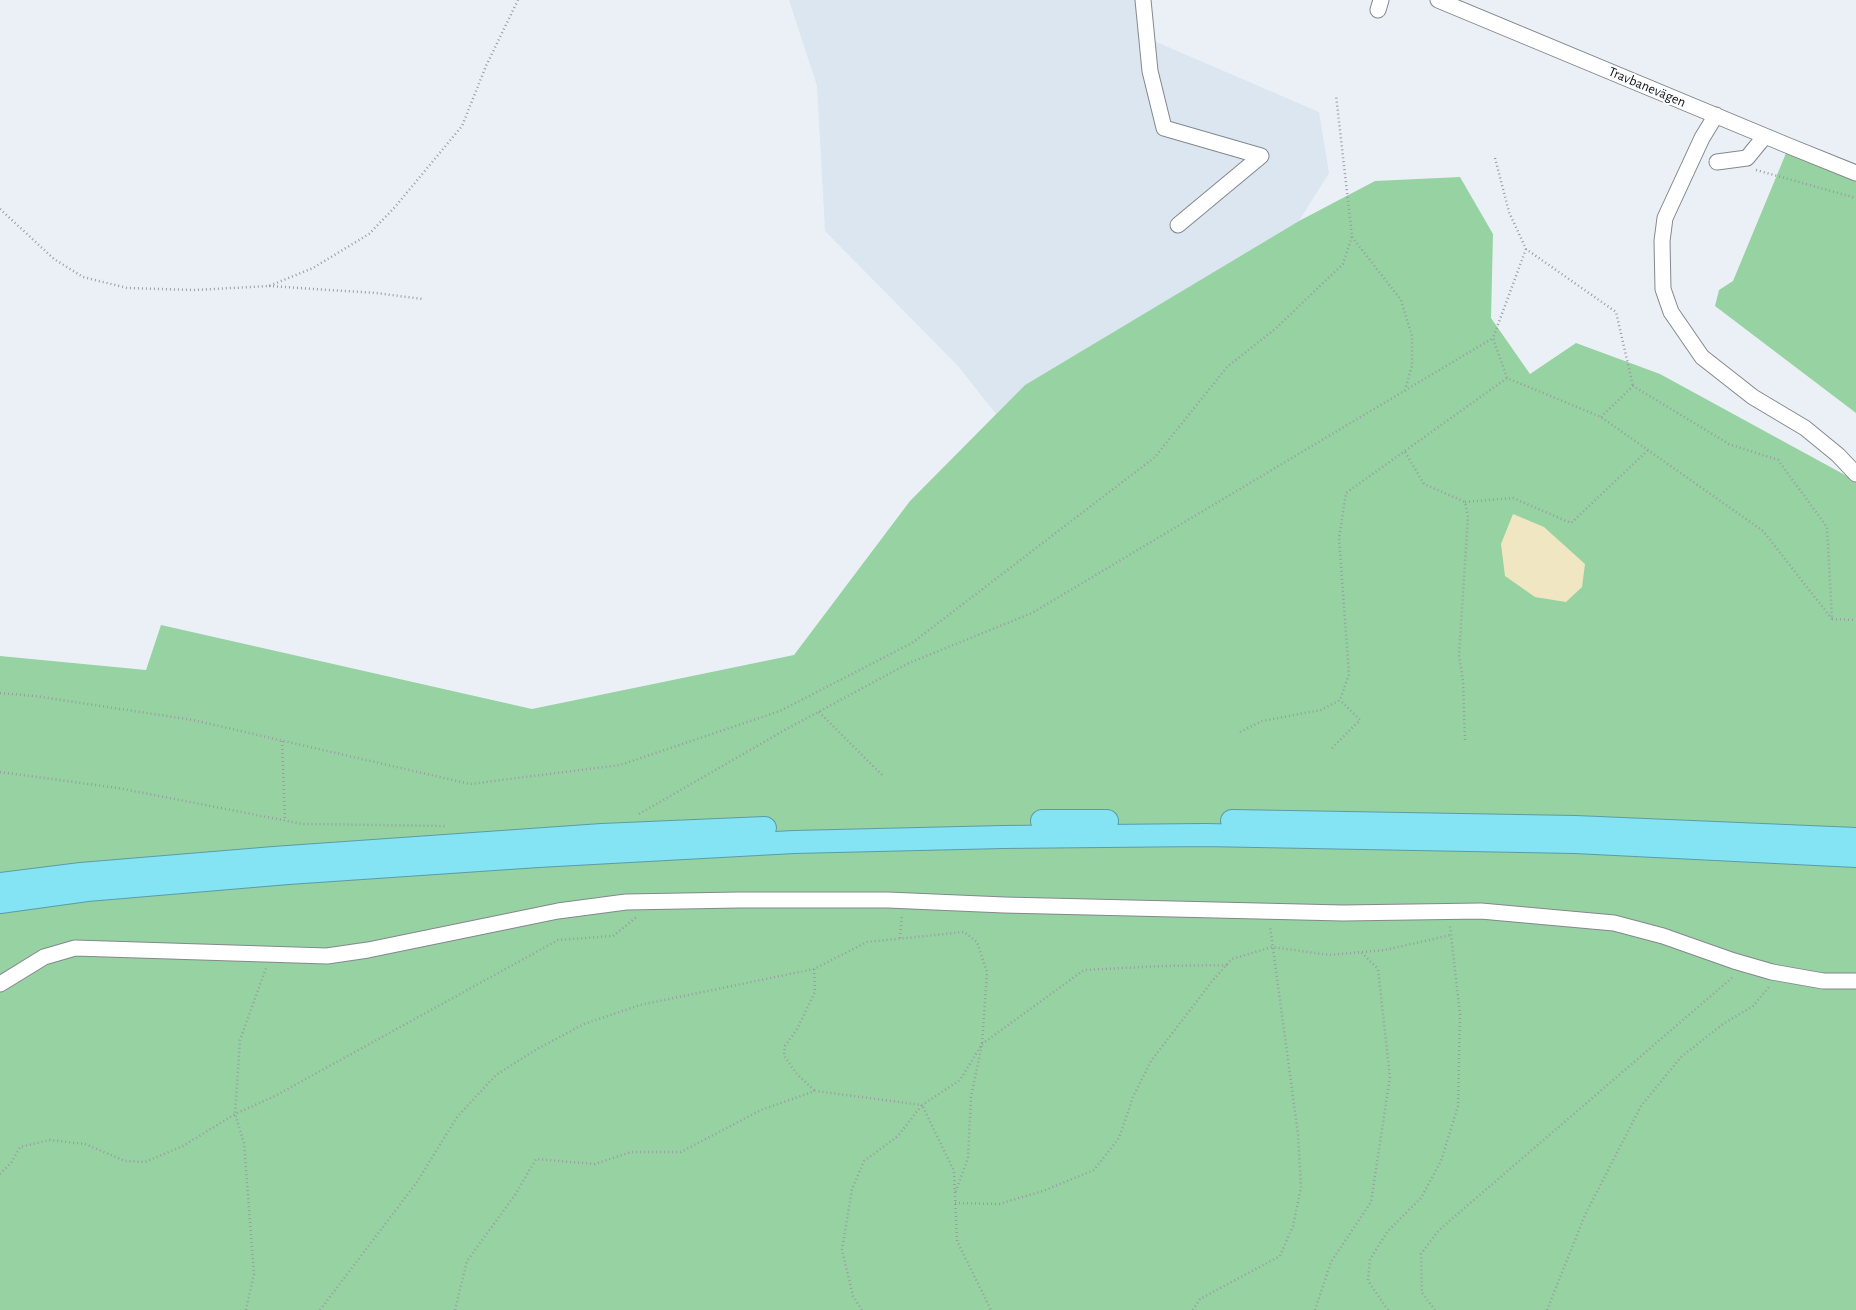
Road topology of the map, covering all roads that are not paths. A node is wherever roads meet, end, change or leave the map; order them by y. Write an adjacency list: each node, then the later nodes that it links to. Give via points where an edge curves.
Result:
1 (1143, 0): 7 (street, via 1150,71 1164,128 1261,156)
2 (1438, 0): 3 (street, Travbanevägen)
3 (1716, 116): 4 (street, Travbanevägen); 8 (street, via 1702,138 1666,218 1662,241 1663,289 1671,312 1702,357 1754,397 1805,428 1838,455)
4 (1765, 136): 5 (street, via 1747,158); 6 (street, Travbanevägen)
5 (1716, 162)
6 (1856, 172)
7 (1178, 225)
8 (1856, 474)
9 (1856, 839): 11 (highway, via 1410,823 1103,821 892,824 602,835 438,846 158,867)
10 (1856, 856): 12 (highway, via 1575,842 1204,836 856,840 538,856 288,873 87,890)
11 (0, 884)
12 (0, 902)
13 (1856, 981): 14 (street, via 1823,981 1780,974 1614,923 1481,911 1343,913 904,901 739,900 626,902 558,911 327,956 75,948 44,957)
14 (0, 984)

